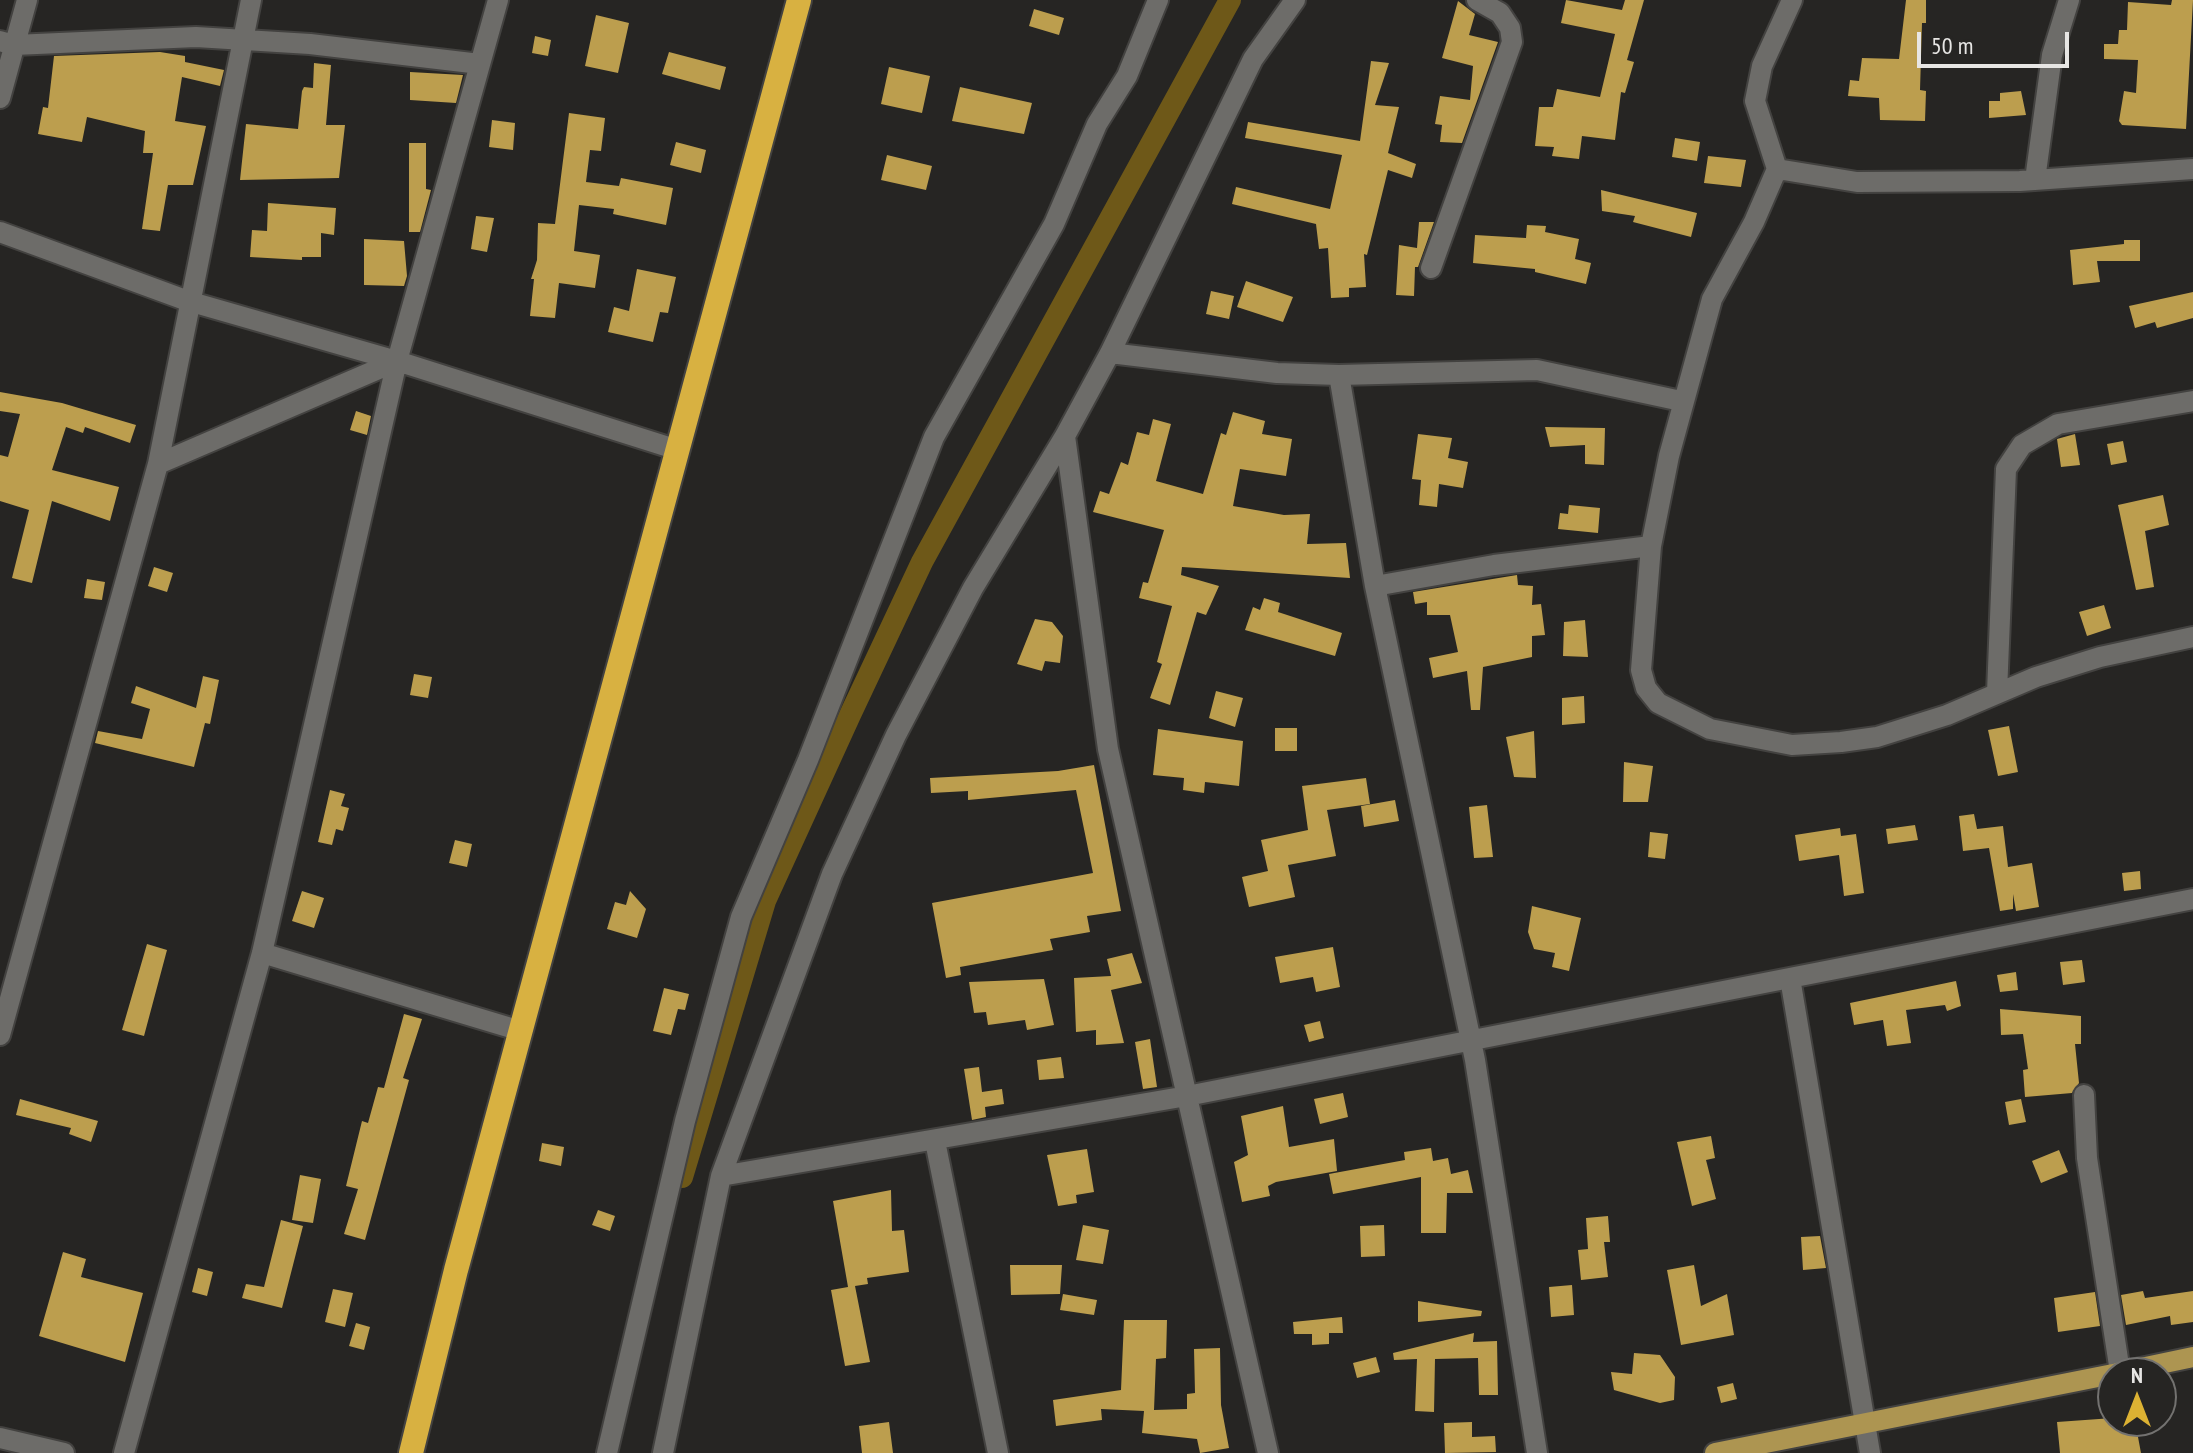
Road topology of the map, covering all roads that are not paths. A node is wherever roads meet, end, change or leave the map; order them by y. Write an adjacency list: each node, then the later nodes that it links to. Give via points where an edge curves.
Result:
1 (27, 0): 11 (street)
2 (251, 0): 10 (street)
3 (498, 0): 12 (street)
4 (799, 0): 26 (highway)
5 (1158, 0): 49 (street, via 1054,224 934,437 741,917 685,1121)
6 (1295, 0): 20 (street, via 1253,59)
7 (1477, 0): 18 (street, via 1500,13 1512,42)
8 (1792, 0): 14 (street, via 1762,66 1755,101)
9 (2069, 0): 16 (street, via 2052,55)
10 (244, 40): 11 (street); 12 (street); 19 (street)
11 (7, 43): 13 (street)
12 (480, 64): 21 (street)
13 (0, 98)
14 (1777, 169): 16 (street, via 1857,182); 23 (street, via 1712,299)
15 (2193, 169): 16 (street)
16 (2035, 180)
17 (0, 232): 19 (street)
18 (1431, 268)
19 (188, 301): 21 (street); 27 (street)
20 (1110, 353): 22 (street); 25 (street)
21 (397, 361): 26 (street); 27 (street); 33 (street)
22 (1339, 375): 23 (street, via 1537,370); 29 (street)
23 (1681, 401): 28 (street)
24 (2193, 401): 31 (street, via 2058,424 2022,445 2006,469)
25 (1065, 436): 39 (street, via 1108,749); 41 (street, via 973,588 896,735 832,874)
26 (678, 450): 35 (highway)
27 (158, 464): 36 (street)
28 (1651, 546): 29 (street); 31 (street, via 1641,670 1646,688 1658,703 1710,729 1792,745 1841,742 1933,720)
29 (1375, 586): 37 (street)
30 (2193, 637): 31 (street, via 2100,657)
31 (1997, 693)
32 (2193, 899): 34 (street)
33 (262, 953): 35 (street); 47 (street)
34 (1790, 978): 37 (street); 44 (street)
35 (521, 1031): 48 (highway)
36 (0, 1035)
37 (1471, 1040): 39 (street); 53 (street)
38 (2084, 1095): 42 (street, via 2087,1158)
39 (1187, 1096): 40 (street); 52 (street)
40 (935, 1141): 41 (street); 51 (street)
41 (721, 1176): 50 (street)
42 (2115, 1357)
43 (2097, 1377): 44 (main road)
44 (1865, 1424): 54 (main road); 55 (street)
45 (0, 1438): 46 (street)
46 (64, 1453)
47 (124, 1453)
48 (411, 1453)
49 (607, 1453)
50 (663, 1453)
51 (998, 1453)
52 (1268, 1453)
53 (1537, 1453)
54 (1715, 1453)
55 (1870, 1453)

